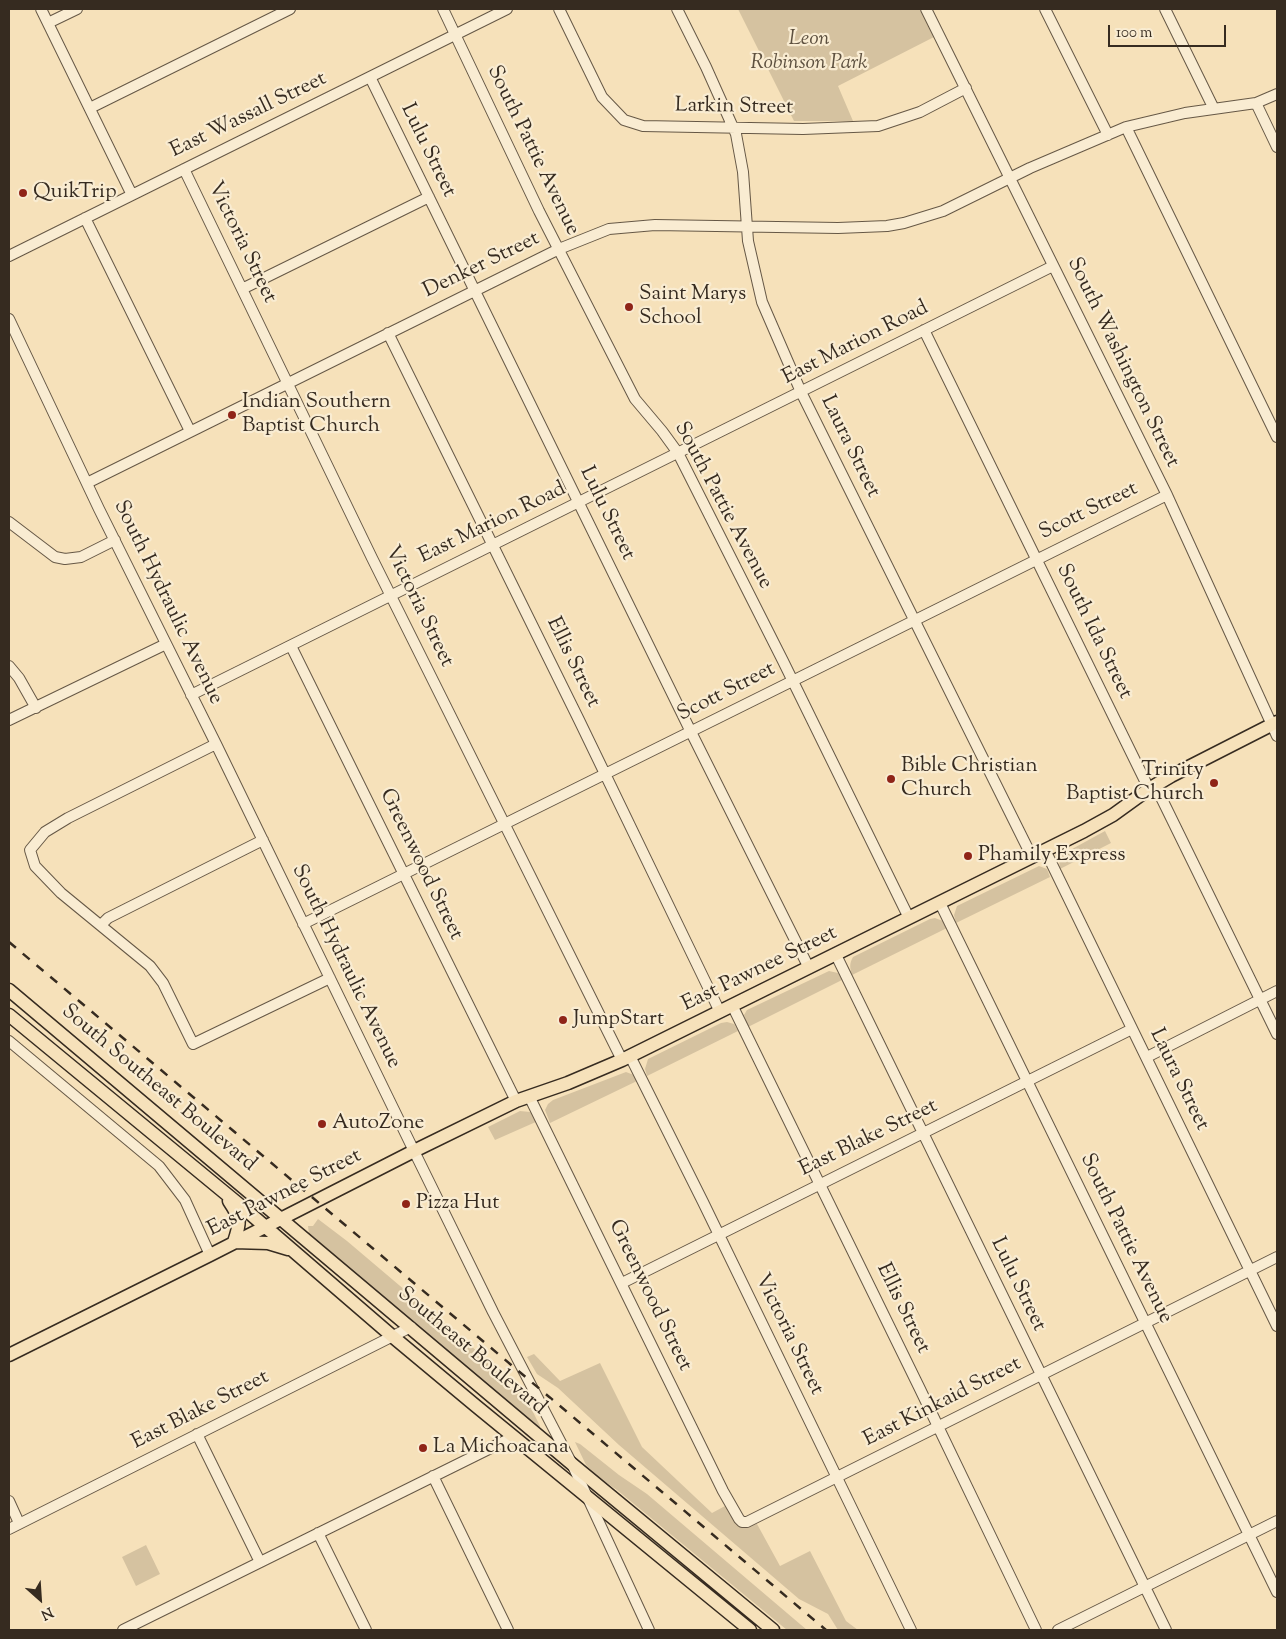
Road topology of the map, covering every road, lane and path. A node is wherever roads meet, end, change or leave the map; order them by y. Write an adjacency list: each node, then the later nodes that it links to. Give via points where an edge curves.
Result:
1 (42, 9): 11 (street)
2 (77, 9): 11 (street)
3 (290, 9): 17 (street)
4 (443, 9): 12 (street, South Pattie Avenue)
5 (507, 9): 12 (street, East Wassall Street)
6 (560, 9): 19 (street, Larkin Street, via 602,97 624,120 643,126)
7 (677, 9): 19 (street, Laura Street)
8 (926, 9): 14 (street, South Washington Street)
9 (1045, 9): 21 (street)
10 (1165, 9): 18 (street)
11 (48, 23): 17 (street)
12 (455, 34): 13 (street, East Wassall Street); 29 (street, South Pattie Avenue)
13 (370, 77): 23 (street, East Wassall Street); 26 (street, Lulu Street)
14 (966, 88): 19 (street, Larkin Street, via 920,112 878,126); 24 (street, South Washington Street)
15 (1277, 94): 16 (street)
16 (1256, 103): 18 (street); 22 (street)
17 (90, 108): 25 (street)
18 (1214, 109): 20 (street)
19 (734, 127): 28 (street, Laura Street, via 744,172)
20 (1126, 127): 21 (street); 40 (street)
21 (1108, 135): 24 (street)
22 (1277, 147)
23 (184, 169): 25 (street, East Wassall Street); 32 (street, Victoria Street)
24 (1009, 178): 28 (street, Denker Street, via 943,211 896,224); 31 (street, South Washington Street)
25 (132, 195): 27 (street, East Wassall Street)
26 (429, 197): 32 (street); 33 (street, Lulu Street)
27 (85, 218): 30 (street, East Wassall Street); 39 (street)
28 (747, 228): 29 (street, Denker Street, via 655,225 609,229); 38 (street, Laura Street, via 762,302)
29 (559, 249): 33 (street, Denker Street); 41 (street, South Pattie Avenue, via 635,400)
30 (9, 256)
31 (1053, 266): 35 (street, East Marion Road); 43 (street, South Washington Street)
32 (242, 289): 37 (street, Victoria Street)
33 (475, 290): 36 (street, Denker Street); 44 (street, Lulu Street)
34 (9, 319): 42 (street, South Hydraulic Avenue)
35 (924, 330): 38 (street, East Marion Road); 48 (street, South Ida Street)
36 (388, 333): 37 (street, Denker Street); 47 (street, Ellis Street)
37 (287, 383): 39 (street, Denker Street); 49 (street, Victoria Street)
38 (801, 392): 41 (street, East Marion Road); 50 (street, Laura Street)
39 (190, 431): 42 (street, Denker Street)
40 (1277, 437)
41 (678, 454): 44 (street, East Marion Road); 54 (street, South Pattie Avenue)
42 (87, 483): 46 (street, South Hydraulic Avenue)
43 (1166, 495): 48 (street, Scott Street); 58 (street, South Washington Street)
44 (579, 502): 47 (street, East Marion Road); 59 (street, Lulu Street)
45 (9, 522): 46 (street, via 55,557 65,559 81,557)
46 (115, 540): 51 (street, South Hydraulic Avenue)
47 (493, 545): 49 (street, East Marion Road); 61 (street, Ellis Street)
48 (1037, 559): 50 (street, Scott Street); 62 (street, South Ida Street)
49 (391, 596): 52 (street, East Marion Road); 63 (street, Victoria Street)
50 (914, 621): 54 (street, Scott Street); 66 (street, Laura Street)
51 (166, 644): 55 (street, South Hydraulic Avenue); 56 (street)
52 (291, 646): 55 (street, East Marion Road); 67 (street, Greenwood Street)
53 (9, 666): 56 (street)
54 (793, 681): 59 (street, Scott Street); 69 (street, South Pattie Avenue)
55 (192, 695): 60 (street, South Hydraulic Avenue)
56 (36, 708): 57 (street)
57 (9, 720)
58 (1275, 728): 62 (main road, East Pawnee Street)
59 (691, 732): 61 (street, Scott Street); 73 (street, Lulu Street)
60 (216, 744): 64 (street, South Hydraulic Avenue); 71 (street, via 68,818 45,832 30,850 35,866 61,893)
61 (605, 775): 63 (street, Scott Street); 79 (street, Ellis Street)
62 (1152, 787): 65 (main road, East Pawnee Street, via 1112,815); 77 (street, South Ida Street)
63 (505, 824): 67 (street, Scott Street); 85 (street, Victoria Street)
64 (263, 840): 70 (street, South Hydraulic Avenue); 71 (street, via 108,918)
65 (1045, 850): 66 (main road, East Pawnee Street); 81 (street, Laura Street)
66 (1032, 857): 68 (main road, East Pawnee Street)
67 (404, 874): 70 (street, Scott Street); 88 (street, Greenwood Street)
68 (940, 903): 69 (main road, East Pawnee Street); 86 (street, South Pattie Avenue)
69 (908, 918): 72 (main road, East Pawnee Street)
70 (304, 924): 74 (street, South Hydraulic Avenue)
71 (101, 925): 74 (street, via 150,966 163,982 193,1044)
72 (836, 955): 73 (main road, East Pawnee Street); 89 (street, Lulu Street)
73 (809, 968): 78 (main road, East Pawnee Street)
74 (330, 978): 90 (street, South Hydraulic Avenue)
75 (9, 990): 93 (main road, South Southeast Boulevard)
76 (1277, 991): 77 (street)
77 (1260, 1000): 82 (street, South Ida Street); 84 (street)
78 (732, 1005): 79 (main road, East Pawnee Street); 91 (street, Ellis Street)
79 (720, 1012): 85 (main road, East Pawnee Street)
80 (9, 1015): 92 (main road, South Southeast Boulevard)
81 (1132, 1028): 84 (street, Laura Street); 86 (street, East Blake Street)
82 (1277, 1034)
83 (9, 1041): 98 (street, via 159,1166 185,1200)
84 (1146, 1057): 100 (street, Laura Street)
85 (626, 1058): 87 (main road, East Pawnee Street); 95 (street, Victoria Street)
86 (1027, 1081): 89 (street, East Blake Street); 102 (street, South Pattie Avenue)
87 (530, 1096): 88 (main road, East Pawnee Street); 101 (street, Greenwood Street)
88 (516, 1101): 90 (main road, East Pawnee Street)
89 (923, 1133): 91 (street, East Blake Street); 107 (street, Lulu Street)
90 (414, 1151): 93 (main road, East Pawnee Street); 111 (street, South Hydraulic Avenue)
91 (819, 1185): 95 (street, East Blake Street); 108 (street, Ellis Street)
92 (222, 1190): 94 (main road, South Southeast Boulevard); 96 (main road, via 240,1222)
93 (282, 1219): 94 (main road, East Pawnee Street); 104 (main road, Southeast Boulevard)
94 (266, 1227): 96 (main road, East Pawnee Street); 97 (main road, Southeast Boulevard)
95 (719, 1234): 101 (street, East Blake Street); 113 (street, Victoria Street)
96 (234, 1242): 97 (main road, via 268,1243); 98 (main road, East Pawnee Street)
97 (293, 1250): 105 (main road, Southeast Boulevard)
98 (210, 1255): 106 (main road, East Pawnee Street)
99 (1277, 1256): 100 (street, East Kinkaid Street)
100 (1250, 1270): 102 (street, East Kinkaid Street); 103 (street, Laura Street)
101 (622, 1283): 116 (street, Greenwood Street)
102 (1145, 1323): 107 (street, East Kinkaid Street); 121 (street, South Pattie Avenue)
103 (1277, 1326)
104 (411, 1327): 105 (street, East Blake Street); 111 (main road, Southeast Boulevard)
105 (392, 1336): 109 (street, East Blake Street); 110 (main road, Southeast Boulevard)
106 (9, 1355)
107 (1041, 1375): 108 (street, East Kinkaid Street); 123 (street, Lulu Street)
108 (938, 1426): 113 (street, East Kinkaid Street); 132 (street, Ellis Street)
109 (197, 1434): 118 (street, East Blake Street); 122 (street)
110 (513, 1437): 112 (street); 114 (main road, Southeast Boulevard)
111 (572, 1464): 114 (street, South Hydraulic Avenue); 130 (main road, Southeast Boulevard)
112 (434, 1476): 120 (street); 127 (street)
113 (836, 1477): 116 (street, East Kinkaid Street, via 747,1522 742,1522); 131 (street, Victoria Street)
114 (588, 1499): 128 (street, South Hydraulic Avenue); 129 (main road, Southeast Boulevard)
115 (9, 1501): 118 (street)
116 (735, 1512)
117 (1277, 1521): 121 (street)
118 (19, 1523): 119 (street, East Blake Street)
119 (9, 1529)
120 (318, 1534): 122 (street); 126 (street)
121 (1250, 1535): 123 (street); 124 (street, South Pattie Avenue)
122 (260, 1562): 125 (street)
123 (1145, 1587): 133 (street); 134 (street, Lulu Street)
124 (1277, 1592)
125 (123, 1630)
126 (366, 1630)
127 (508, 1630)
128 (650, 1630)
129 (750, 1630)
130 (773, 1630)
131 (912, 1630)
132 (1036, 1630)
133 (1058, 1630)
134 (1166, 1630)

